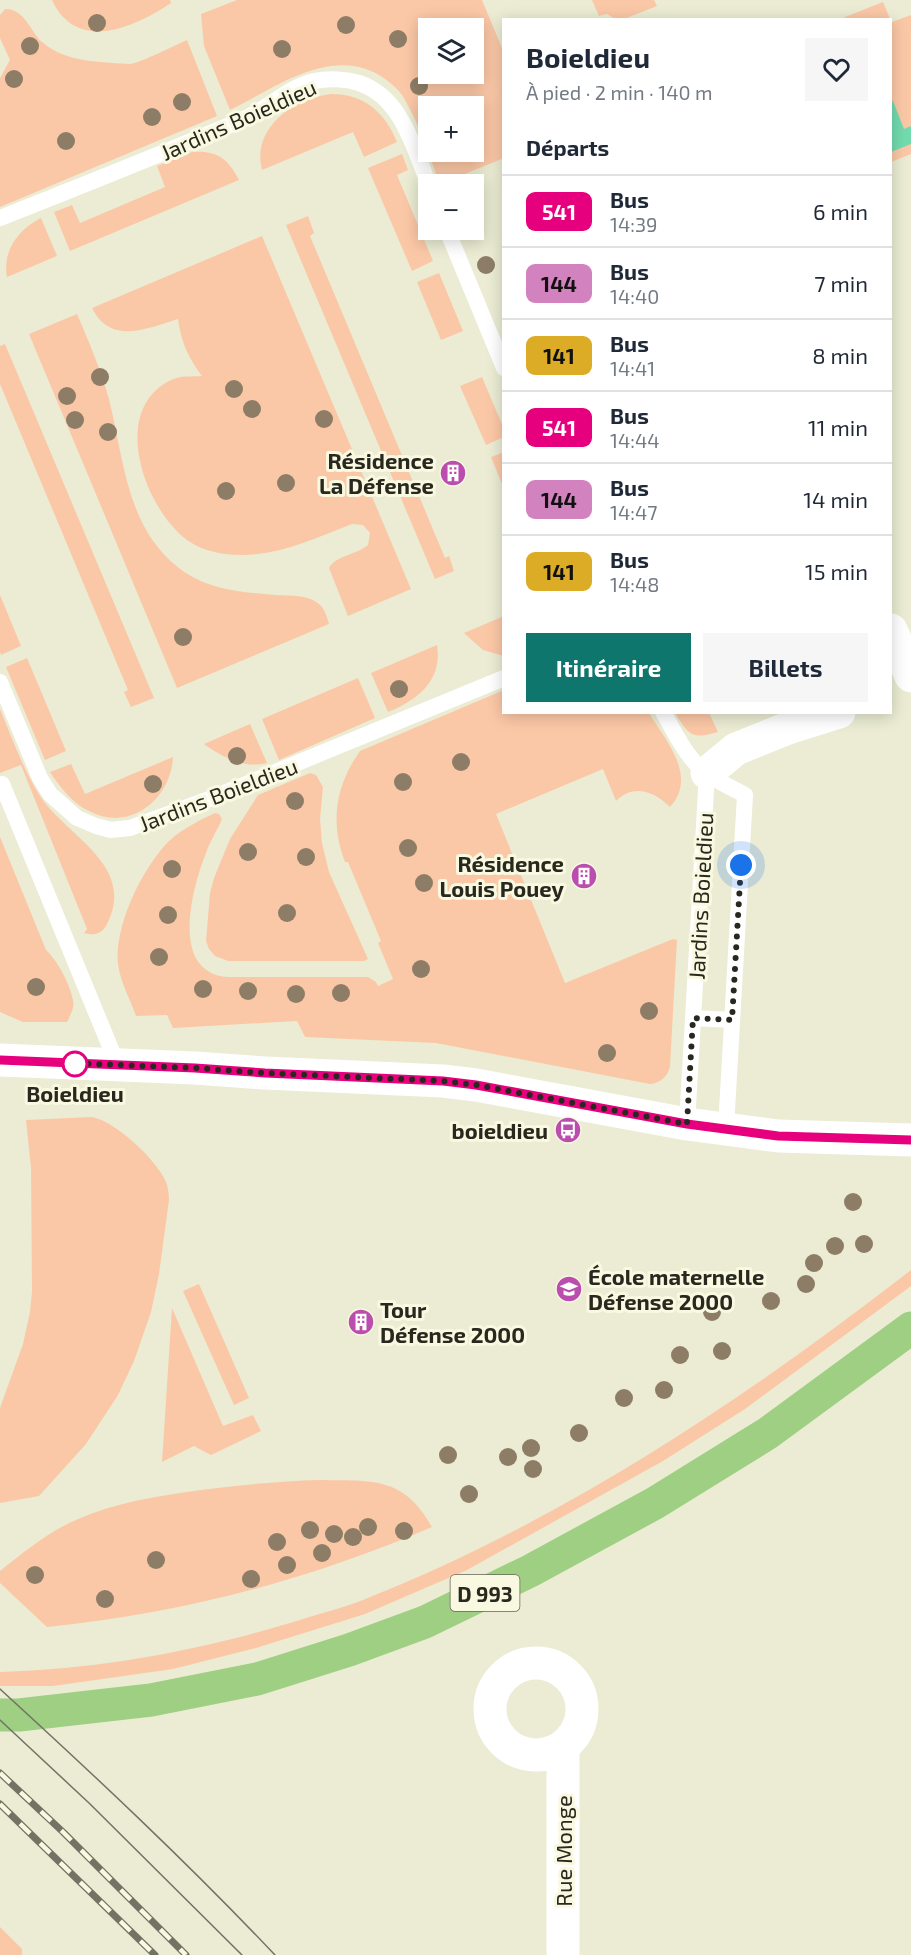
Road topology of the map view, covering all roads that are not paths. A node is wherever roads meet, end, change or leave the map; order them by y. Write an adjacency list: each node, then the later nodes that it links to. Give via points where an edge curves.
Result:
1 (424, 174): 2 (lane, Jardins Boieldieu, via 406,129 385,99 359,83 332,79 299,87 244,119)
2 (0, 218)
3 (451, 240): 4 (lane)
4 (502, 363)
5 (892, 632): 6 (street)
6 (911, 676)
7 (502, 679): 8 (lane, Jardins Boieldieu, via 213,798 130,828 111,830 77,818 50,794)
8 (0, 682)
9 (911, 690): 10 (street)
10 (892, 696)
11 (664, 714): 13 (lane, Jardins Boieldieu, via 690,756)
12 (832, 714): 13 (street, via 736,749)
13 (707, 774): 15 (lane, Jardins Boieldieu); 16 (lane, Jardins Boieldieu, via 745,795)
14 (2, 784): 18 (lane)
15 (693, 1018): 16 (lane); 19 (lane, Jardins Boieldieu)
16 (732, 1020): 20 (lane, Jardins Boieldieu)
17 (0, 1060): 18 (street)
18 (118, 1066): 19 (street, via 443,1081)
19 (687, 1124): 20 (street)
20 (726, 1128): 21 (street, via 778,1136)
21 (911, 1140)
22 (911, 1328): 23 (main road, D 993, via 768,1433 655,1503 425,1622 257,1679 151,1700)
23 (0, 1715)
24 (563, 1747): 25 (street, Rue Monge)
25 (563, 1955)

